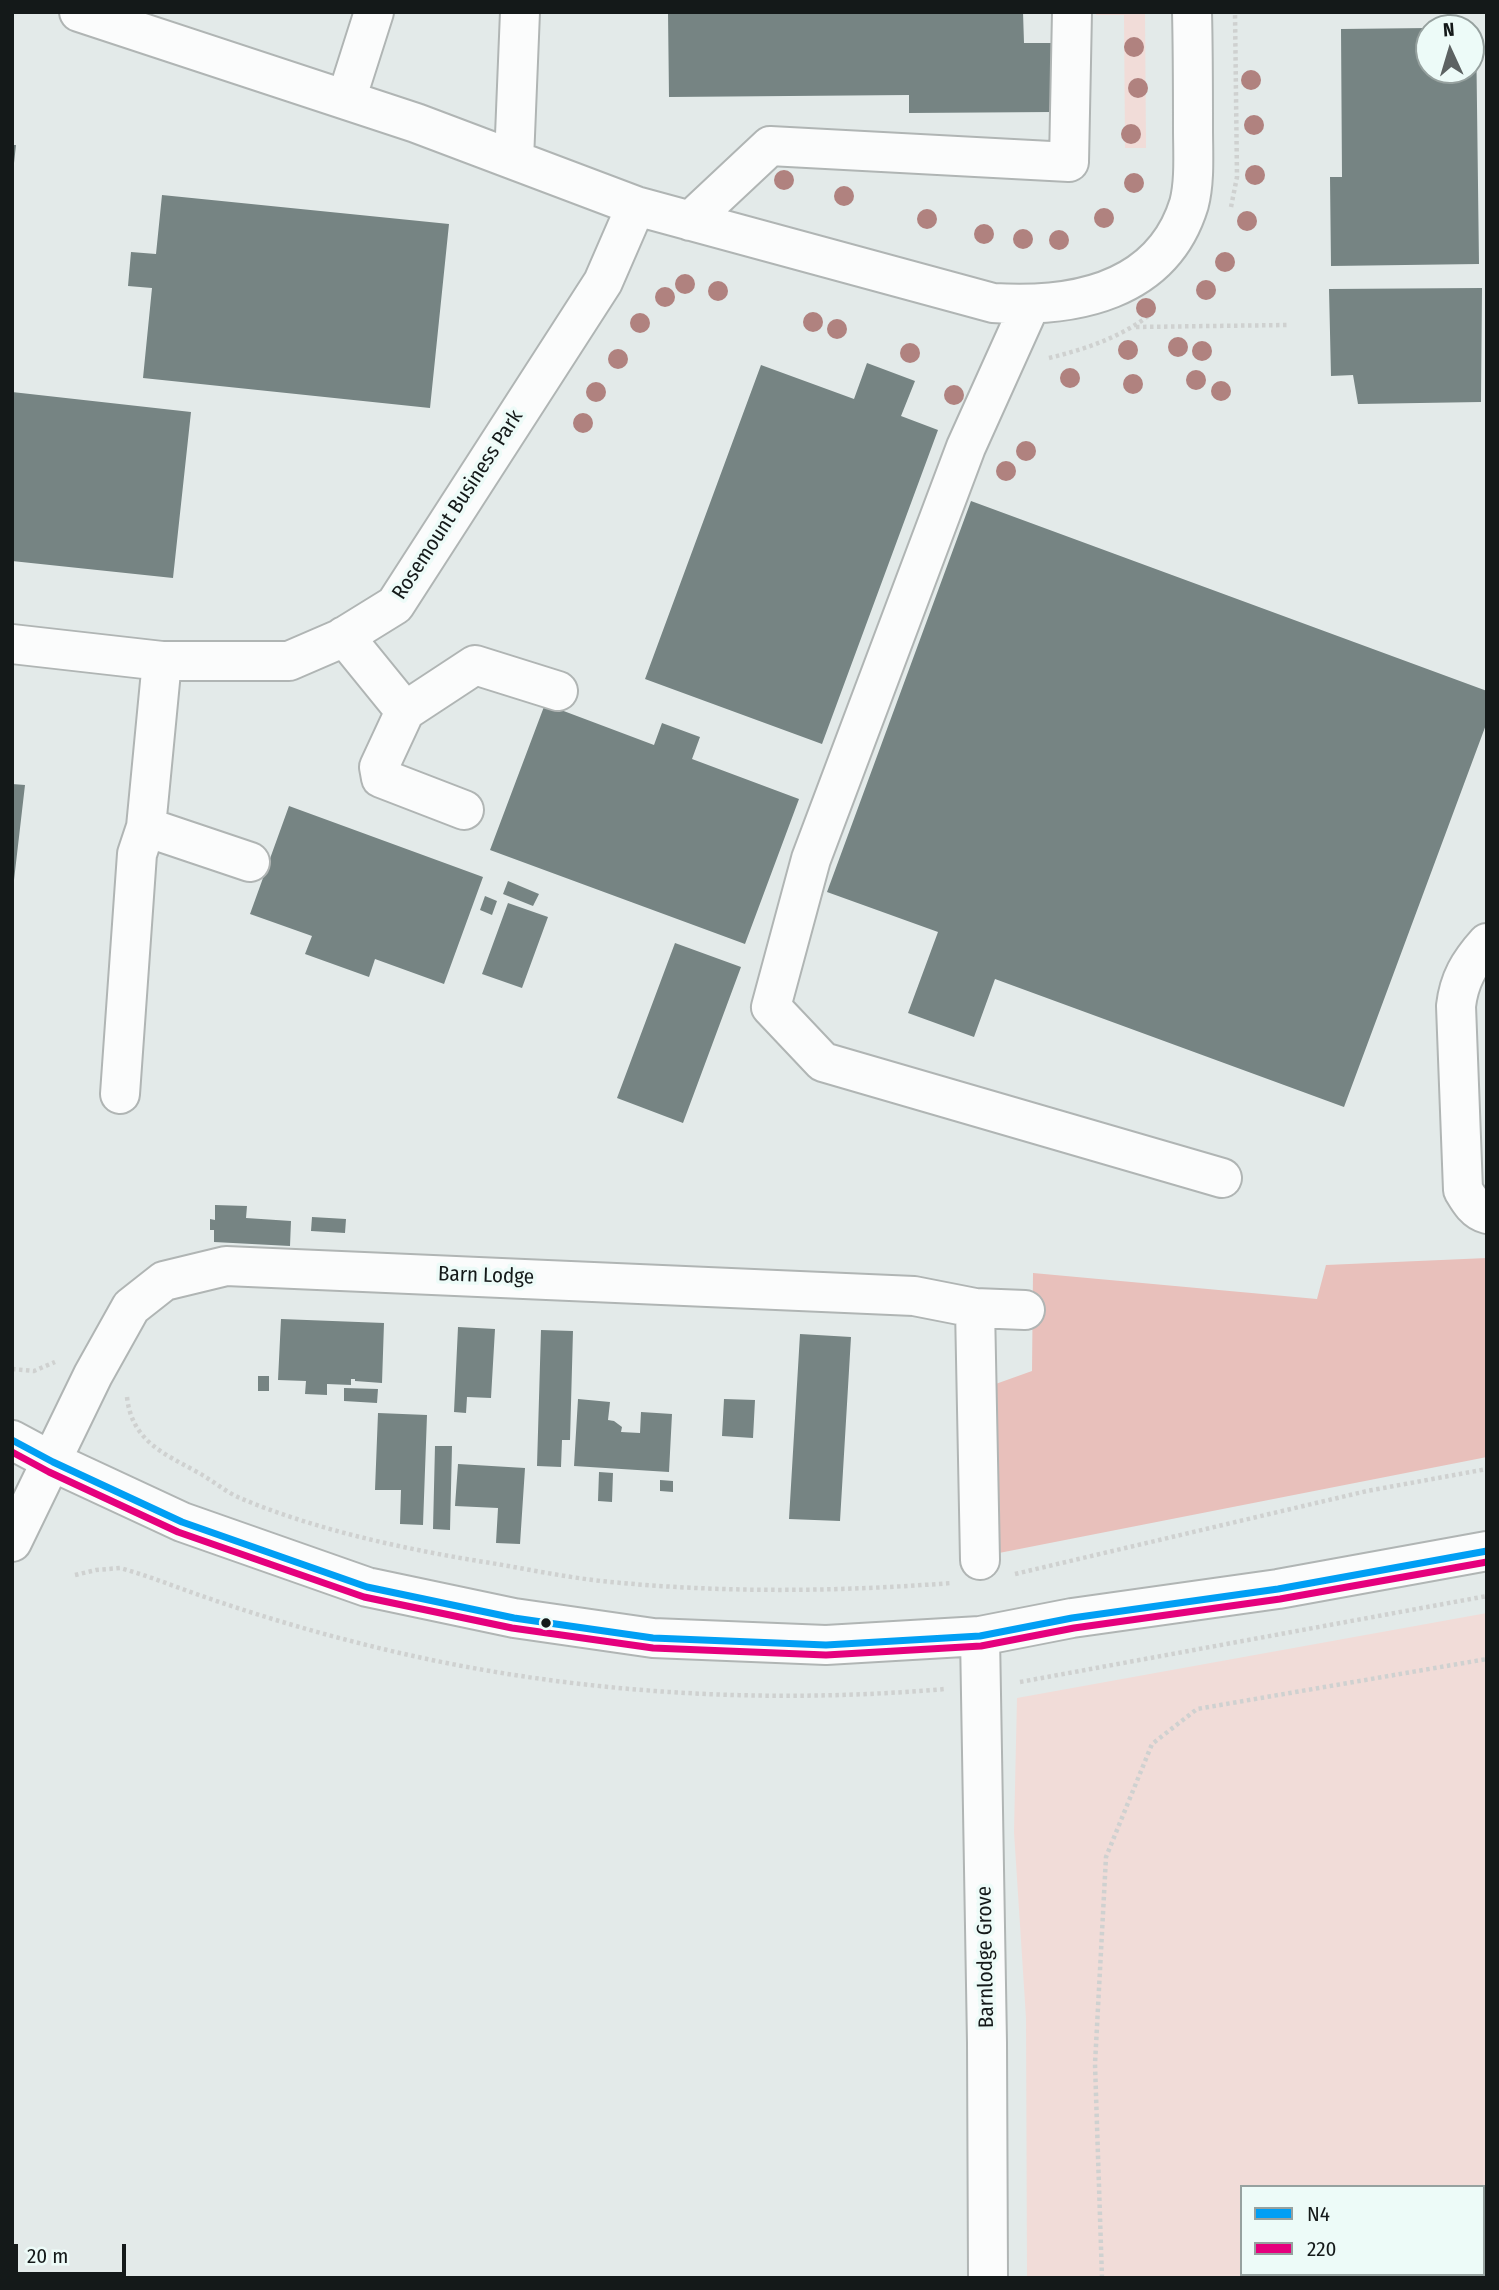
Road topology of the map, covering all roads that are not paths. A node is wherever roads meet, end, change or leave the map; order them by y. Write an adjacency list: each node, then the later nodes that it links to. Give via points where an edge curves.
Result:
1 (79, 12): 6 (street)
2 (374, 12): 6 (street)
3 (520, 12): 7 (street)
4 (1072, 12): 9 (street, via 1069,162 770,146)
5 (1192, 12): 10 (street, via 1193,160 1189,202 1175,236 1153,264 1127,281 1072,300)
6 (346, 100): 7 (street)
7 (514, 160): 8 (street)
8 (636, 206): 9 (street); 11 (street, Rosemount Business Park, via 603,282 395,605)
9 (690, 221): 10 (street, via 993,303)
10 (1030, 305): 21 (street, via 966,447 811,859 771,1007 823,1062)
11 (344, 636): 13 (street, Rosemount Business Park, via 289,661); 15 (street)
12 (12, 644): 13 (street, Rosemount Business Park)
13 (162, 661): 17 (street)
14 (558, 691): 15 (street, via 475,665)
15 (405, 711): 16 (street, via 379,767 381,778)
16 (464, 810)
17 (146, 827): 18 (street); 20 (street, via 137,854)
18 (250, 862)
19 (1487, 943): 22 (street, via 1469,964 1456,1006 1463,1190 1470,1202)
20 (120, 1094)
21 (1222, 1178)
22 (1487, 1214)
23 (975, 1307): 24 (street, Barn Lodge); 26 (street, Barn Lodge, via 914,1296 226,1266 164,1281 131,1307); 29 (street)
24 (1025, 1310)
25 (12, 1440): 26 (street)
26 (53, 1462): 27 (street, Barn Lodge); 30 (street, via 182,1522 367,1587 514,1618 653,1639 826,1645)
27 (12, 1542)
28 (1487, 1551): 30 (street)
29 (982, 1573)
30 (980, 1636): 31 (street, Barnlodge Grove)
31 (988, 2278)

